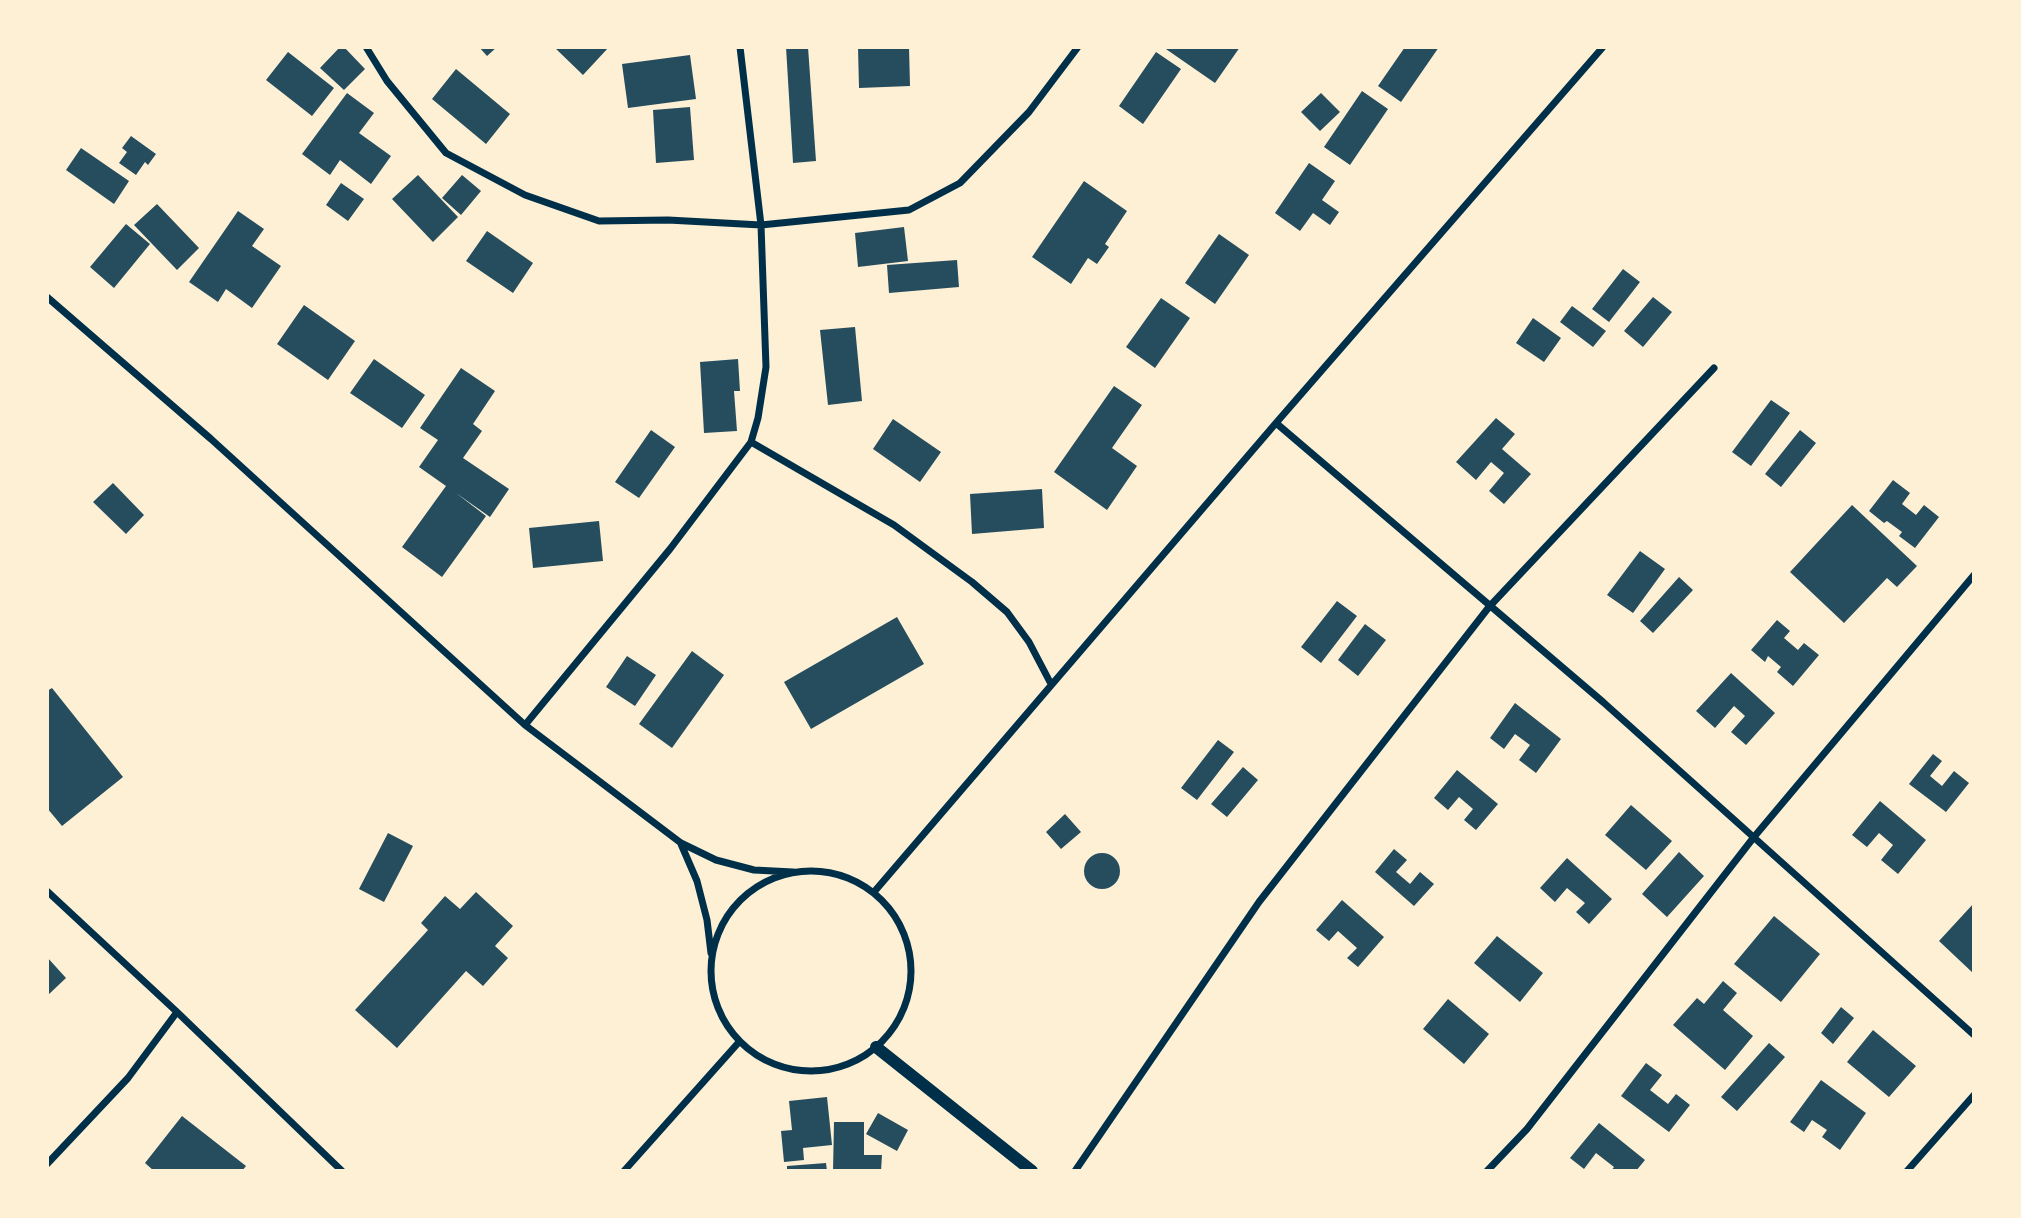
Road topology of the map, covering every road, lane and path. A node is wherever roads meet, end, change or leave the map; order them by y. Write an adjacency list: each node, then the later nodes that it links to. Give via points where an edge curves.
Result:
1 (366, 47): 5 (street, via 387,81 446,153 524,195 599,221)
2 (740, 47): 5 (street)
3 (1078, 47): 5 (street, via 1029,112 960,183 909,210)
4 (1603, 47): 8 (street)
5 (761, 225): 9 (street, via 766,367)
6 (47, 297): 13 (street, via 211,439)
7 (1714, 368): 11 (street)
8 (1276, 423): 11 (street); 12 (street)
9 (751, 442): 12 (street, via 894,525 972,582 1007,612 1030,642); 13 (street)
10 (1974, 575): 14 (street)
11 (1489, 607): 14 (street); 29 (street, via 1259,902)
12 (1051, 684): 18 (street)
13 (525, 725): 15 (street)
14 (1754, 837): 21 (street); 30 (street, via 1527,1129)
15 (681, 844): 16 (street, via 754,870); 19 (street, via 707,920)
16 (793, 872): 18 (street, via 836,873); 19 (street, via 755,888 738,902 725,919)
17 (47, 891): 20 (street)
18 (874, 892): 23 (street, via 904,932 911,956 905,1006)
19 (711, 961): 22 (street, via 716,1005)
20 (177, 1012): 25 (street, via 128,1078); 26 (street)
21 (1974, 1035)
22 (740, 1042): 23 (street, via 776,1065 817,1072 848,1064); 27 (street)
23 (876, 1047): 28 (street)
24 (1974, 1095): 31 (street)
25 (47, 1164)
26 (342, 1171)
27 (624, 1171)
28 (1032, 1171)
29 (1075, 1171)
30 (1487, 1171)
31 (1907, 1171)

